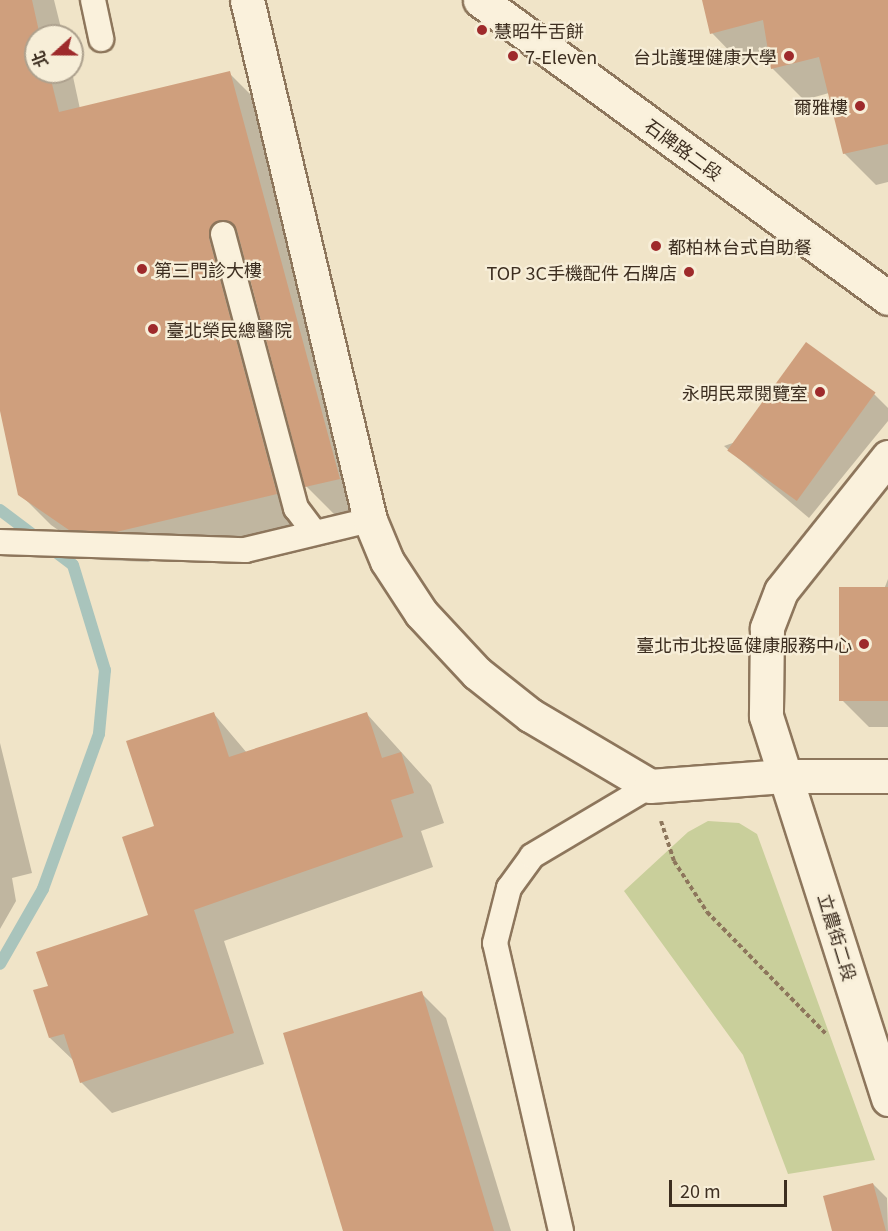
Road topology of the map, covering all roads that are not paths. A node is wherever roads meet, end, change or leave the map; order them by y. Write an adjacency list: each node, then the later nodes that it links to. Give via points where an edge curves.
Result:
1 (93, 0): 4 (lane)
2 (247, 0): 8 (street)
3 (480, 0): 6 (street, 石牌路二段)
4 (101, 39)
5 (223, 234): 9 (lane, via 296,508)
6 (888, 298)
7 (888, 457): 11 (street, 立農街二段, via 781,591 767,628 766,716)
8 (370, 520): 9 (lane); 13 (street, via 387,561 421,613 477,673 530,715)
9 (314, 532): 10 (lane, via 245,550)
10 (0, 542)
11 (784, 776): 12 (street); 13 (street); 14 (street, 立農街二段, via 800,812)
12 (888, 776)
13 (650, 786): 15 (lane, via 532,856 508,888 495,943)
14 (884, 1088)
15 (561, 1231)

